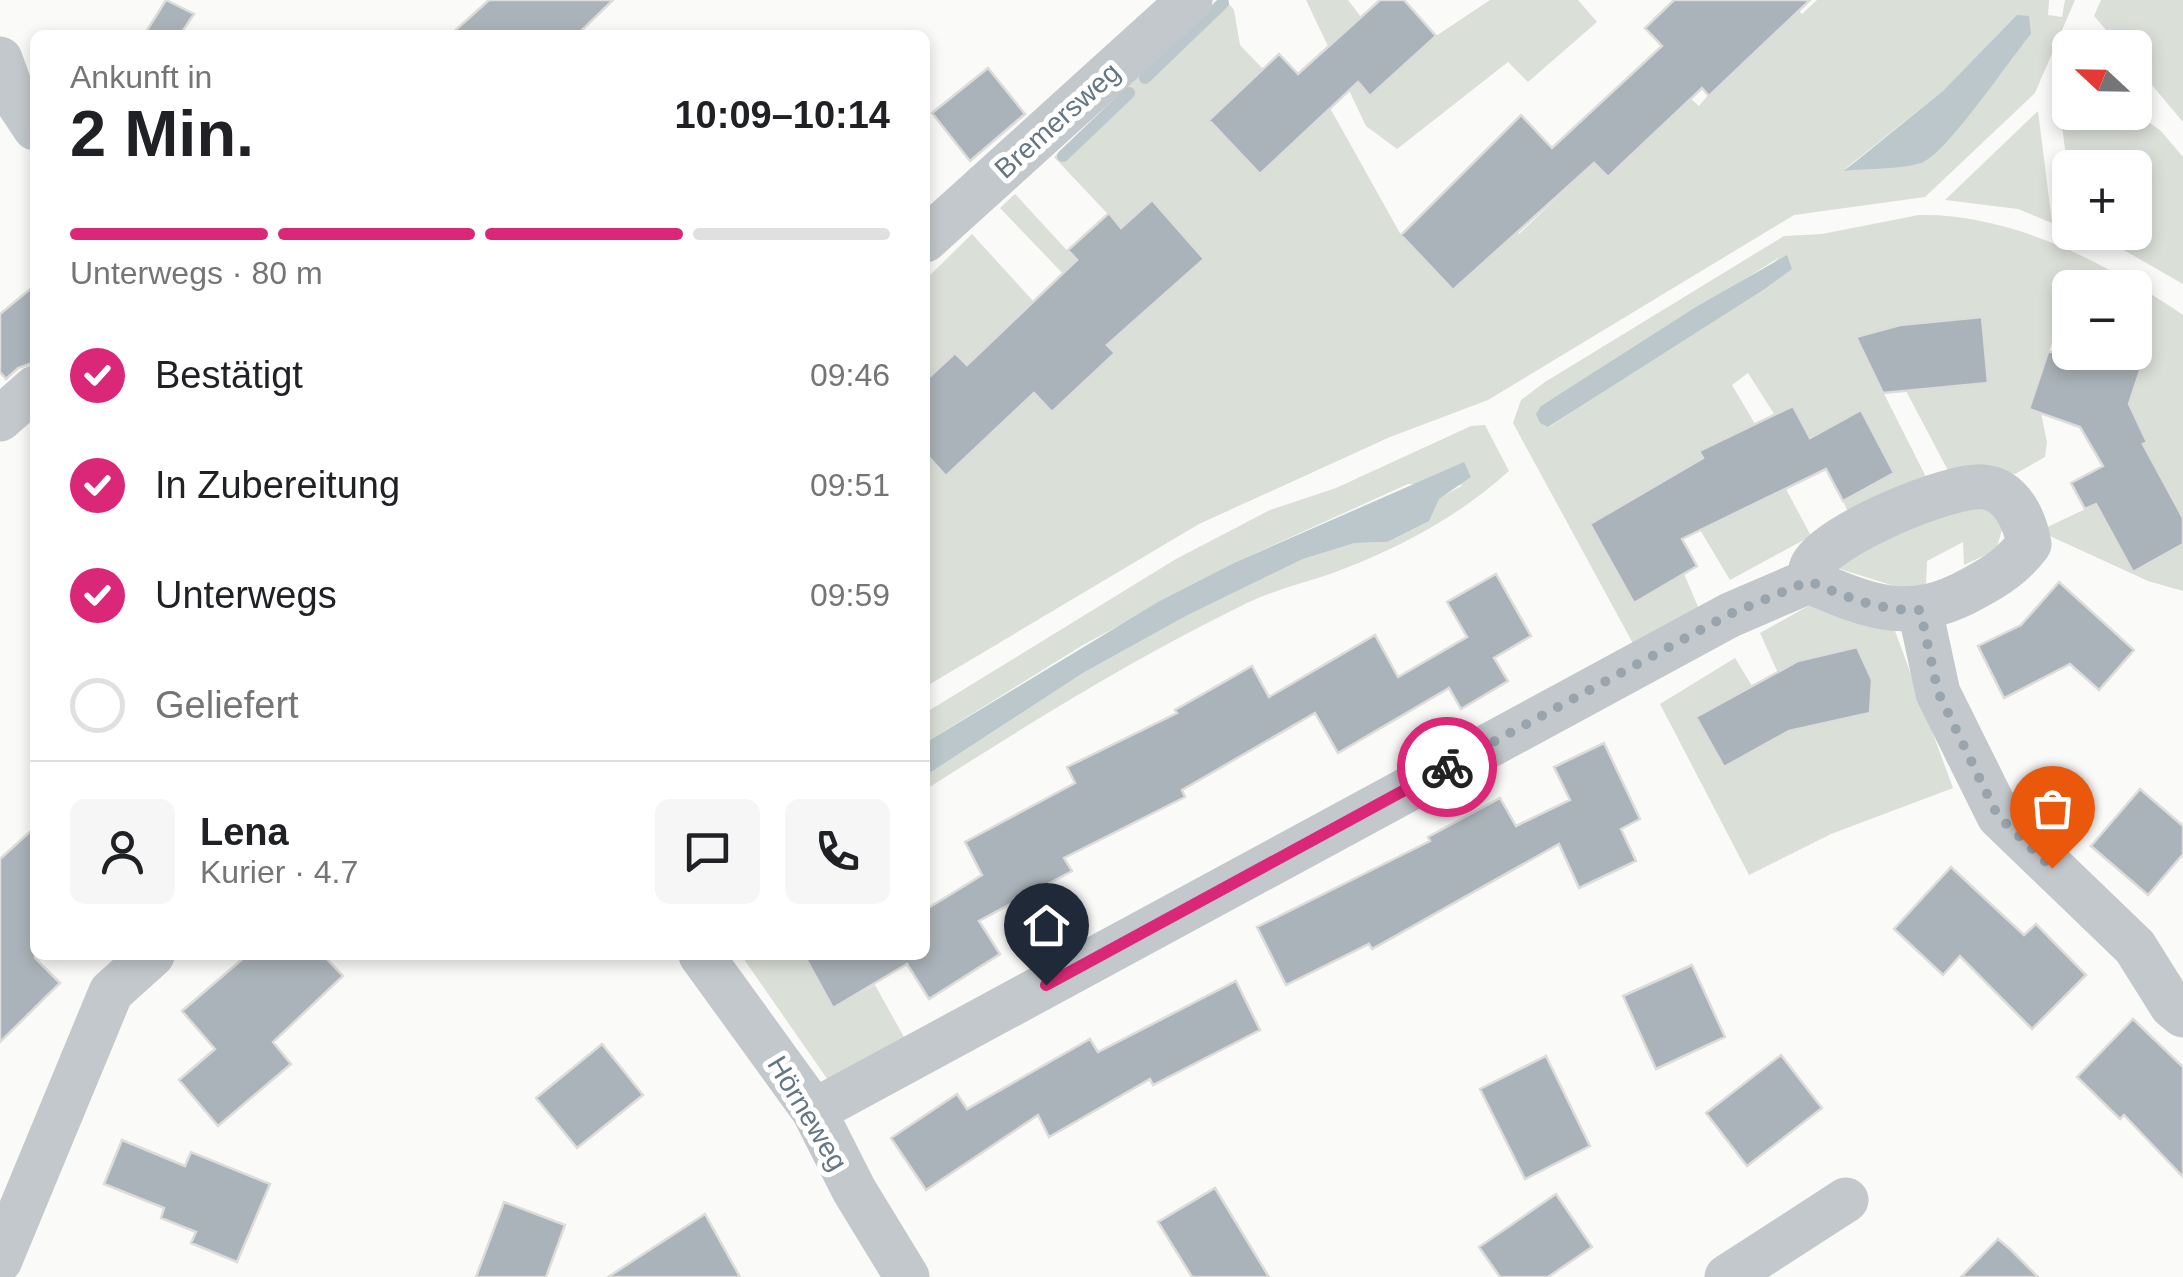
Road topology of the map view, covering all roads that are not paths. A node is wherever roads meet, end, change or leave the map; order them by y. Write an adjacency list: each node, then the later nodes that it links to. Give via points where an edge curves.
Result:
1 (1190, 0): 4 (street, Bremersweg)
2 (0, 59): 3 (street)
3 (30, 120)
4 (930, 235)
5 (30, 392): 6 (street)
6 (0, 419)
7 (1809, 581): 8 (street, via 1858,602); 8 (street, via 1812,564 1851,534 1934,496 1986,487 2008,500 2024,519 2029,544 2012,567); 12 (street, via 1630,667)
8 (1920, 610): 11 (street, via 1938,692 1998,816 2135,948)
9 (146, 960): 14 (street, via 111,992)
10 (705, 960): 12 (street, Hörneweg)
11 (2183, 1015)
12 (814, 1111): 15 (street, Hörneweg)
13 (1846, 1200): 16 (street)
14 (0, 1260)
15 (907, 1277)
16 (1727, 1277)

